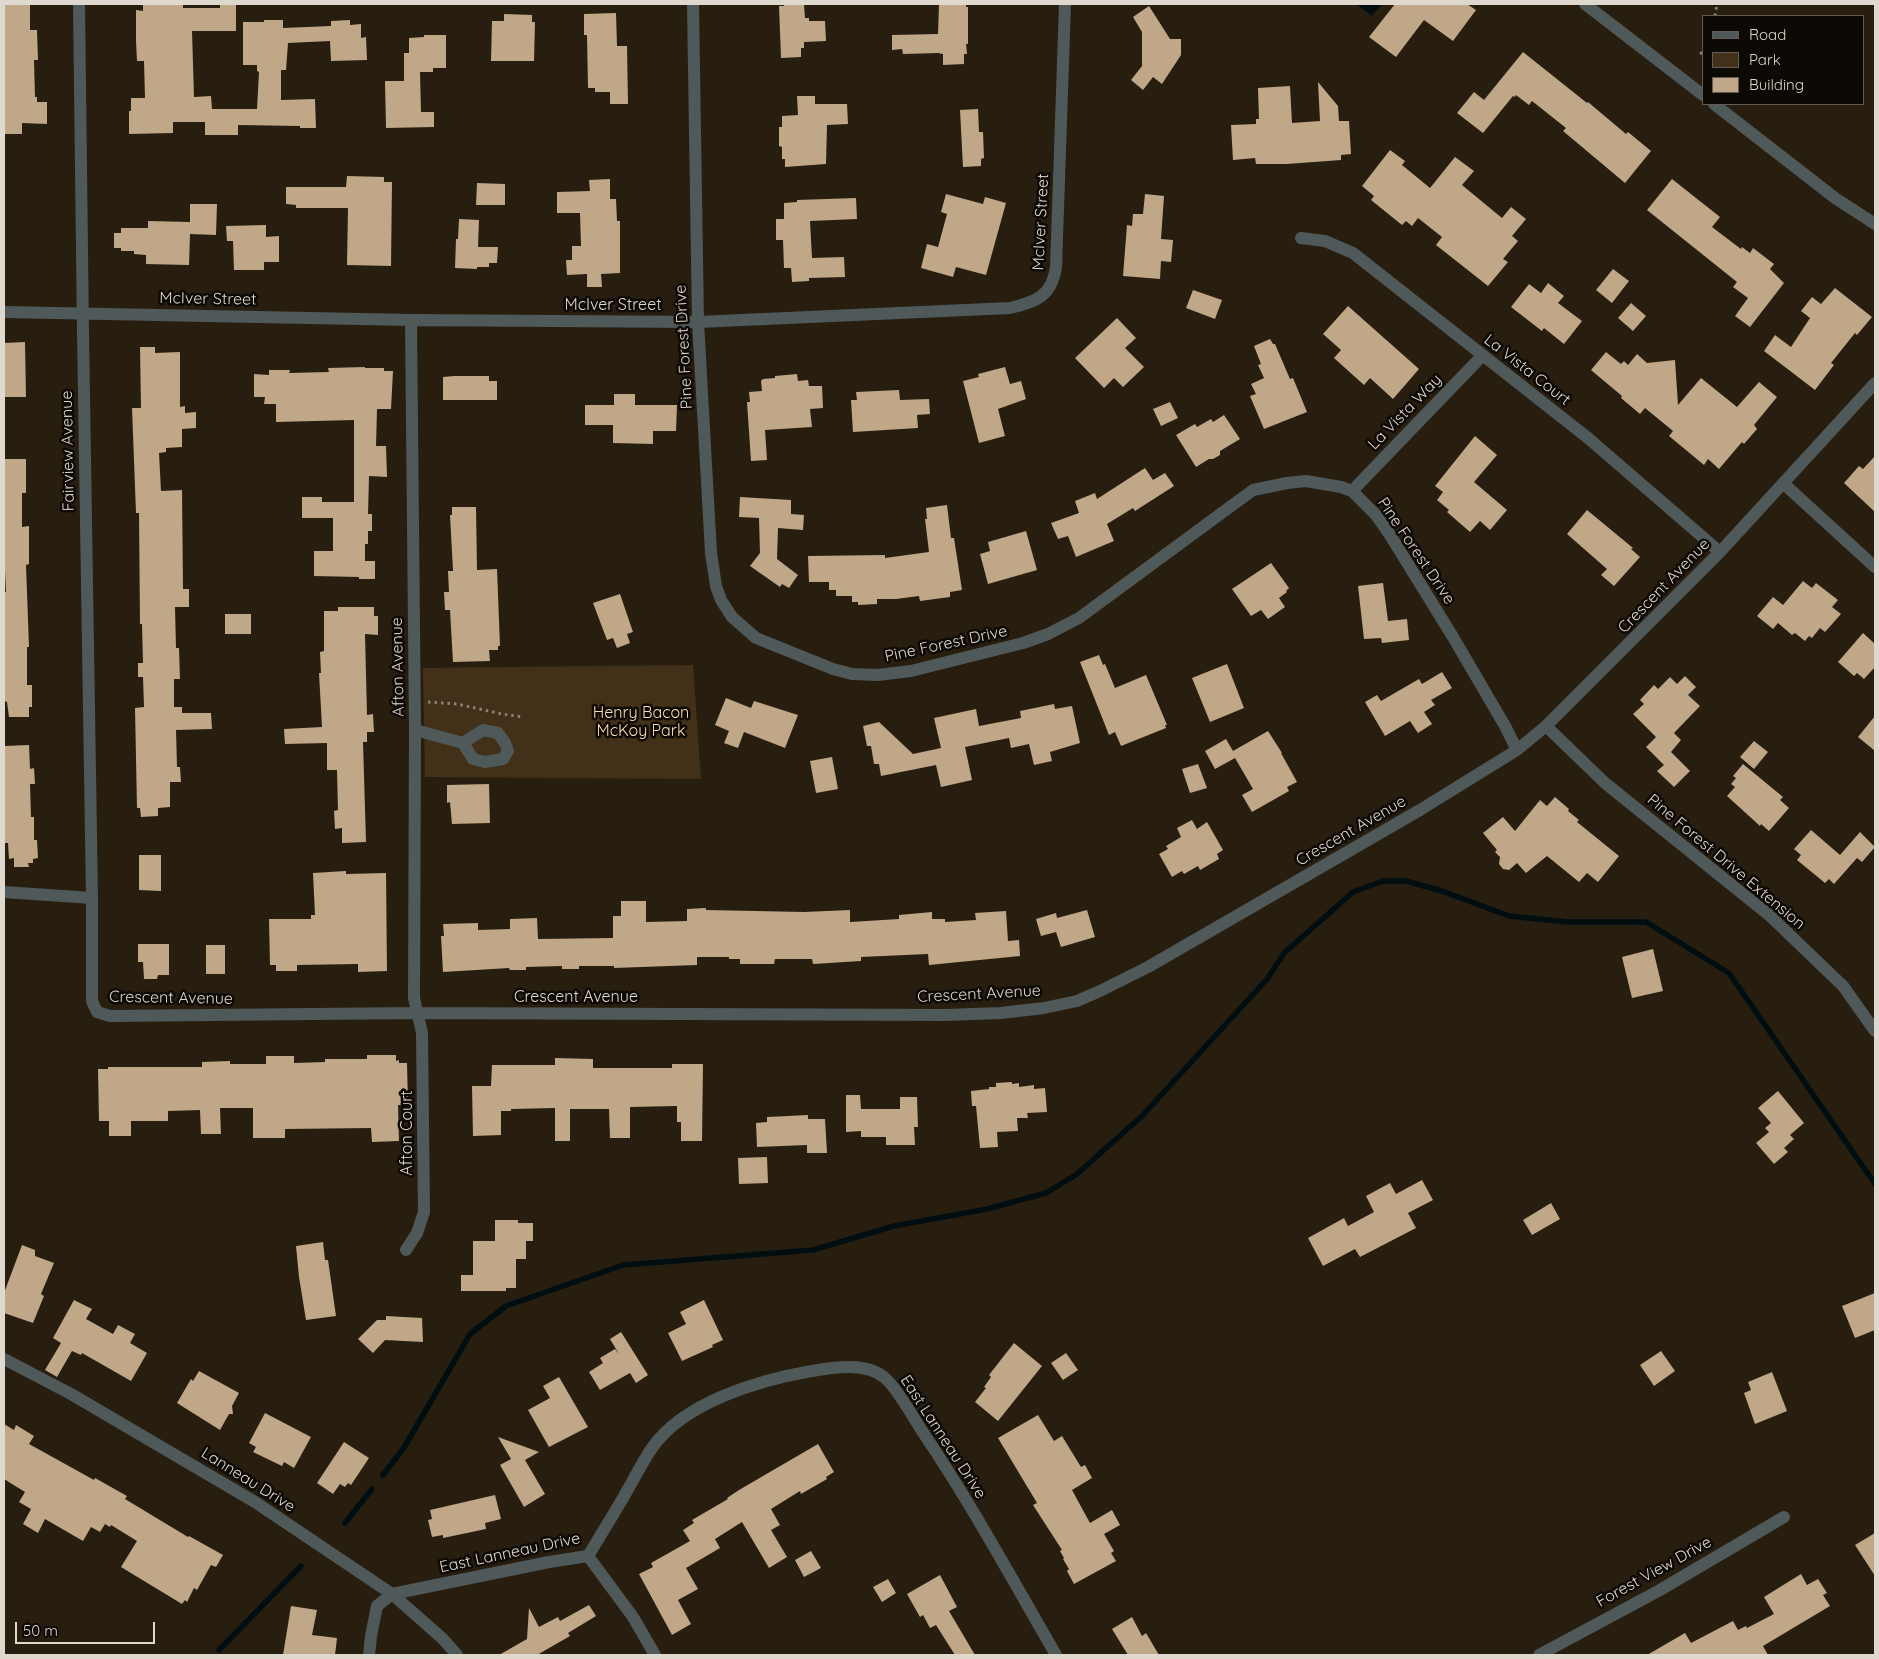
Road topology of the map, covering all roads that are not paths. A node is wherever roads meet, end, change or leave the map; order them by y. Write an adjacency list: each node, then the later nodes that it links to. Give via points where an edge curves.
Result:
1 (79, 4): 10 (street, Fairview Avenue)
2 (693, 4): 12 (street, Pine Forest Drive)
3 (1065, 4): 12 (street, McIver Street, via 1056,267 1054,281 1046,292 1033,302 1010,308)
4 (1585, 4): 5 (street)
5 (1702, 94)
6 (1715, 105): 7 (street, via 1835,198)
7 (1875, 224)
8 (1301, 238): 13 (street, La Vista Court, via 1326,241 1353,253)
9 (4, 312): 10 (street, McIver Street)
10 (82, 313): 11 (street, McIver Street); 24 (street, Fairview Avenue)
11 (412, 320): 12 (street, McIver Street); 20 (street, Afton Avenue)
12 (698, 322): 16 (street, Pine Forest Drive, via 711,553 721,600 732,617 756,638 852,674 911,671 1048,634 1079,618 1253,490 1306,481)
13 (1482, 356): 16 (street, La Vista Way); 17 (street, La Vista Court, via 1588,438)
14 (1875, 383): 15 (street, Crescent Avenue)
15 (1783, 483): 17 (street, Crescent Avenue); 18 (street)
16 (1352, 491): 22 (street, Pine Forest Drive, via 1390,535)
17 (1720, 552): 19 (street, Crescent Avenue)
18 (1875, 567)
19 (1546, 726): 22 (street, Crescent Avenue); 26 (street, Pine Forest Drive Extension, via 1605,783 1769,914 1843,986)
20 (415, 730): 21 (street); 25 (street, Afton Avenue)
21 (463, 743)
22 (1517, 750): 25 (street, Crescent Avenue, via 1420,810 1148,967 1077,1001 1001,1013 946,1015)
23 (4, 892): 24 (street)
24 (92, 898): 25 (street, Crescent Avenue, via 92,1001 97,1012 110,1016)
25 (416, 1013): 27 (street, Afton Court, via 422,1033 424,1212 417,1233)
26 (1875, 1031)
27 (406, 1250)
28 (4, 1359): 31 (street, Lanneau Drive, via 71,1394 255,1502)
29 (1784, 1517): 36 (street, Forest View Drive, via 1660,1590)
30 (588, 1556): 31 (street, East Lanneau Drive); 34 (street, via 633,1617); 35 (street, East Lanneau Drive, via 652,1448 688,1415 734,1391 786,1375 823,1369 873,1371 885,1378 945,1464)
31 (392, 1594): 32 (street, via 377,1606); 33 (street, Lanneau Drive)
32 (369, 1655)
33 (457, 1655)
34 (655, 1655)
35 (1056, 1655)
36 (1539, 1655)

